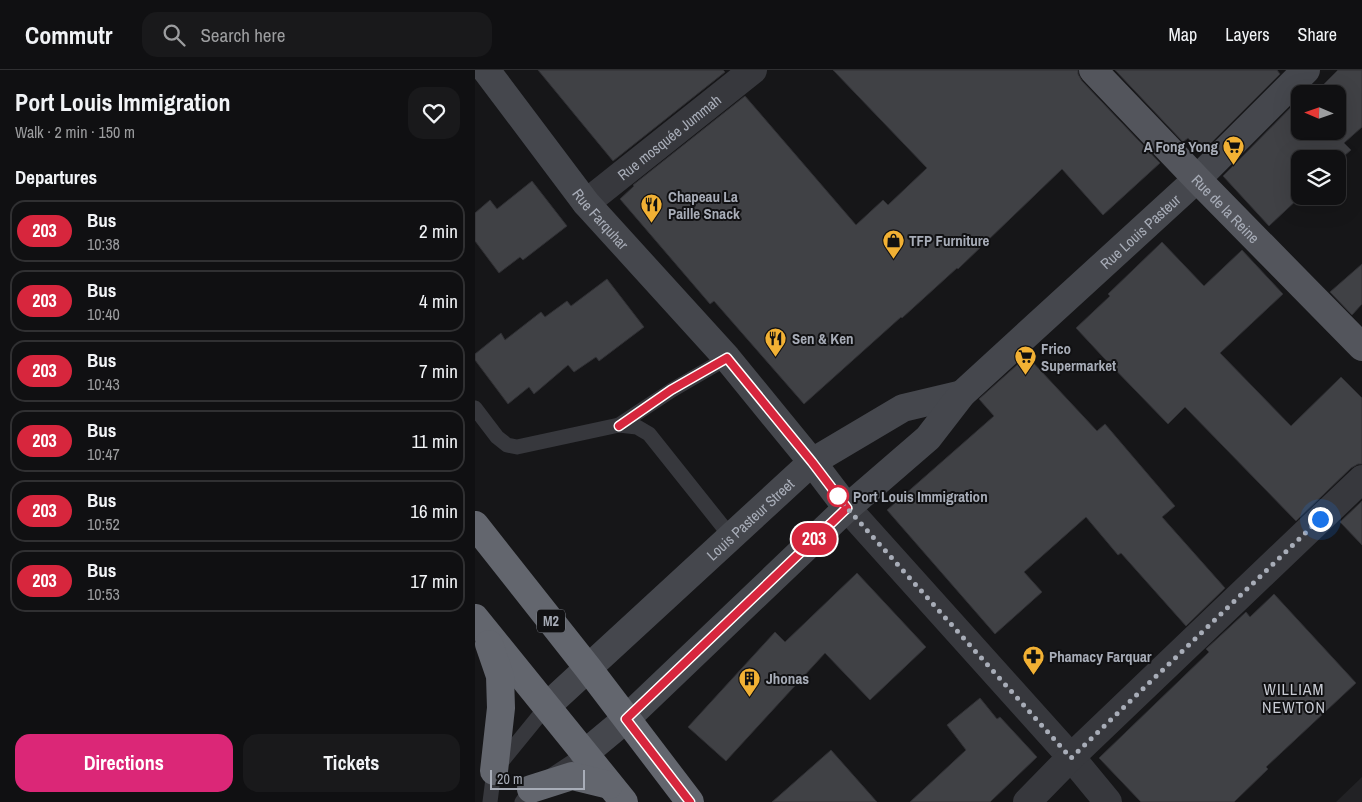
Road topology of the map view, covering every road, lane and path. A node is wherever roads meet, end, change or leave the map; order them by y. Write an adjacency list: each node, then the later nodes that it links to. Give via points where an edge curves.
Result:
1 (486, 70): 6 (main road, Rue Farquhar)
2 (753, 70): 6 (street, Rue mosquée Jummah)
3 (1093, 70): 5 (main road, Rue de la Reine)
4 (1306, 70): 5 (main road, Rue Louis Pasteur)
5 (1197, 179): 7 (main road, Rue de la Reine); 8 (main road, Rue Louis Pasteur)
6 (586, 203): 9 (main road, Rue Farquhar)
7 (1362, 346)
8 (1012, 347): 10 (main road, Louis Pasteur Street)
9 (727, 358): 12 (lane, via 671,390); 13 (main road, Rue Farquhar)
10 (962, 394): 13 (main road, Louis Pasteur Street, via 903,408); 15 (main road, Louis Pasteur Street, via 928,438)
11 (475, 408): 12 (lane, via 497,437 507,445 517,447)
12 (619, 426): 17 (lane, via 637,427 649,434)
13 (812, 462): 15 (main road, Rue Farquhar); 17 (main road, Louis Pasteur Street)
14 (1362, 479): 23 (street)
15 (847, 508): 21 (main road, Louis Pasteur Street); 23 (street)
16 (475, 524): 19 (highway, M2)
17 (732, 538): 19 (main road, Louis Pasteur Street)
18 (480, 624): 20 (highway); 24 (highway, via 500,676 501,708)
19 (588, 668): 20 (main road); 21 (highway, M2)
20 (547, 706): 22 (highway); 24 (lane)
21 (626, 719): 22 (main road); 28 (highway, M2)
22 (584, 754): 25 (highway); 26 (lane)
23 (1071, 758): 29 (street); 30 (street)
24 (494, 771): 27 (lane)
25 (616, 793): 26 (highway, via 572,776)
26 (526, 795)
27 (490, 802)
28 (689, 802)
29 (1027, 802)
30 (1109, 802)

